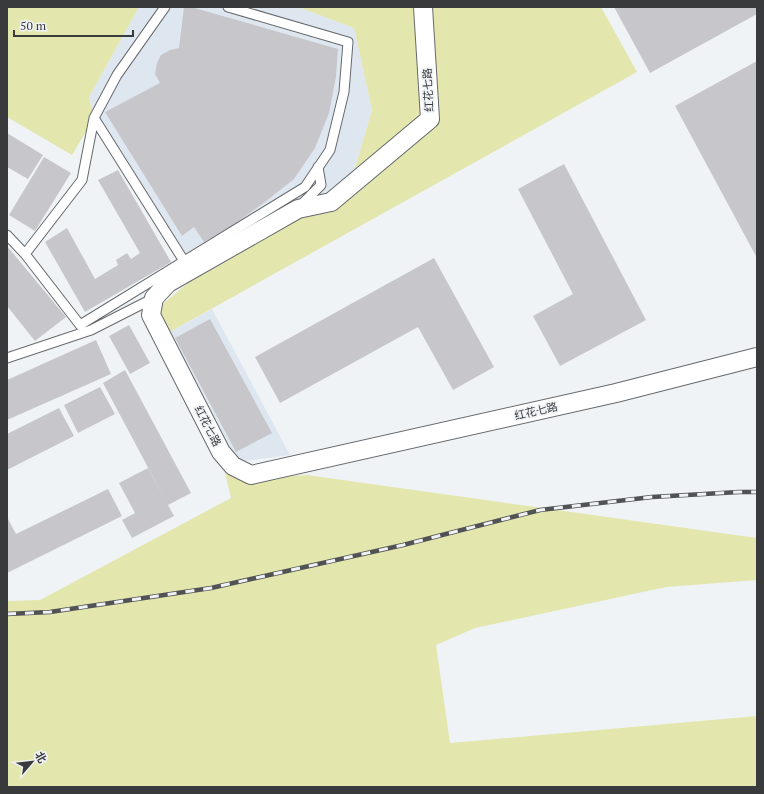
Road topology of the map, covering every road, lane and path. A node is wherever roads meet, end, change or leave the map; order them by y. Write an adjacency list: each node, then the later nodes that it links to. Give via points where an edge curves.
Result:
1 (165, 7): 4 (lane, via 117,75)
2 (228, 7): 5 (lane, via 348,42 343,100 330,150)
3 (423, 7): 6 (street, 红花七路, via 430,120 331,202)
4 (94, 118): 8 (lane, via 82,180); 9 (lane)
5 (318, 167): 6 (lane, via 321,185); 9 (lane, via 305,187)
6 (298, 209): 10 (street, 红花七路, via 168,283)
7 (7, 235): 8 (lane)
8 (26, 254): 9 (lane, via 80,325)
9 (184, 261)
10 (154, 298): 11 (street, 红花七路, via 151,315 221,452 233,466 251,475 608,395); 12 (lane, via 91,330)
11 (757, 357)
12 (7, 358)

